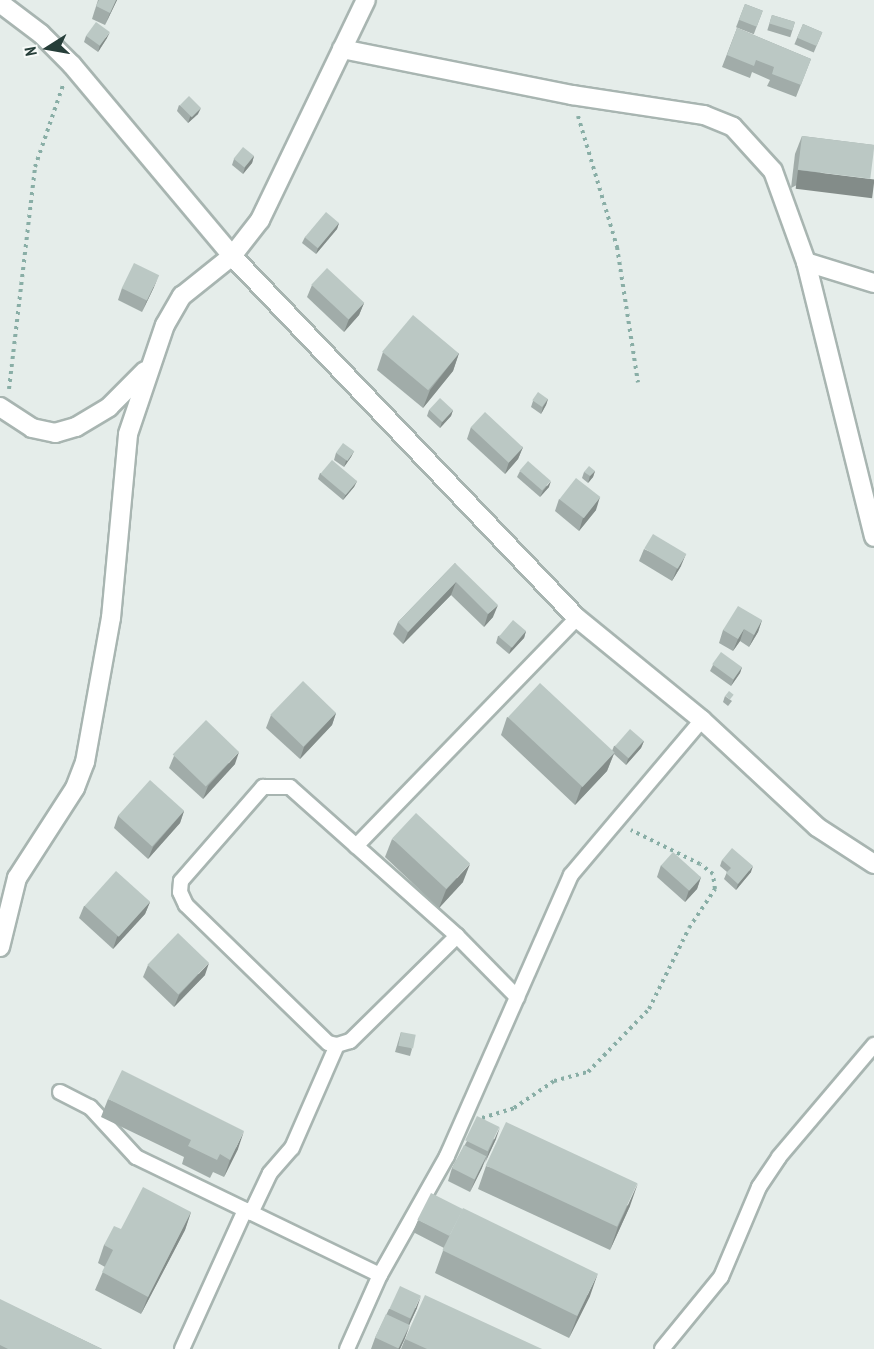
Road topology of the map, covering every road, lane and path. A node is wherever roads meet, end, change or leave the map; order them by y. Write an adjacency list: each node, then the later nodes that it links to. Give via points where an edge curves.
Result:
1 (366, 0): 3 (street)
2 (0, 3): 4 (street, via 42,34)
3 (342, 49): 5 (street); 6 (street, via 275,193)
4 (72, 65): 6 (street); 11 (path, via 34,167)
5 (572, 95): 7 (street, via 704,116 734,127 773,171); 10 (path, via 618,247)
6 (232, 256): 9 (street, via 182,296); 13 (street)
7 (806, 262): 8 (street); 12 (street)
8 (874, 283)
9 (148, 368): 11 (street, via 109,407 76,428 54,433 32,428); 19 (street, via 128,434 111,618 85,762 75,788 17,878)
10 (638, 382)
11 (3, 409)
12 (874, 537)
13 (577, 618): 14 (street); 16 (lane)
14 (702, 720): 15 (lane); 17 (street, via 817,827)
15 (615, 822): 20 (lane, via 571,875); 24 (path, via 700,864 713,874 715,890 689,928 649,1009 588,1072 555,1081 503,1113)
16 (356, 846): 18 (lane); 21 (lane, via 290,787 263,787 181,881 180,891 194,913 328,1043)
17 (874, 864)
18 (457, 936): 20 (lane); 21 (lane, via 350,1041)
19 (0, 947)
20 (517, 997): 24 (lane)
21 (337, 1045): 25 (lane, via 292,1148 270,1173)
22 (874, 1045): 29 (lane, via 779,1157 759,1187 721,1277)
23 (60, 1092): 25 (lane, via 90,1107 136,1157)
24 (461, 1123): 26 (lane, via 447,1156)
25 (248, 1211): 26 (lane); 27 (lane)
26 (380, 1275): 28 (lane)
27 (182, 1349)
28 (347, 1349)
29 (662, 1349)

